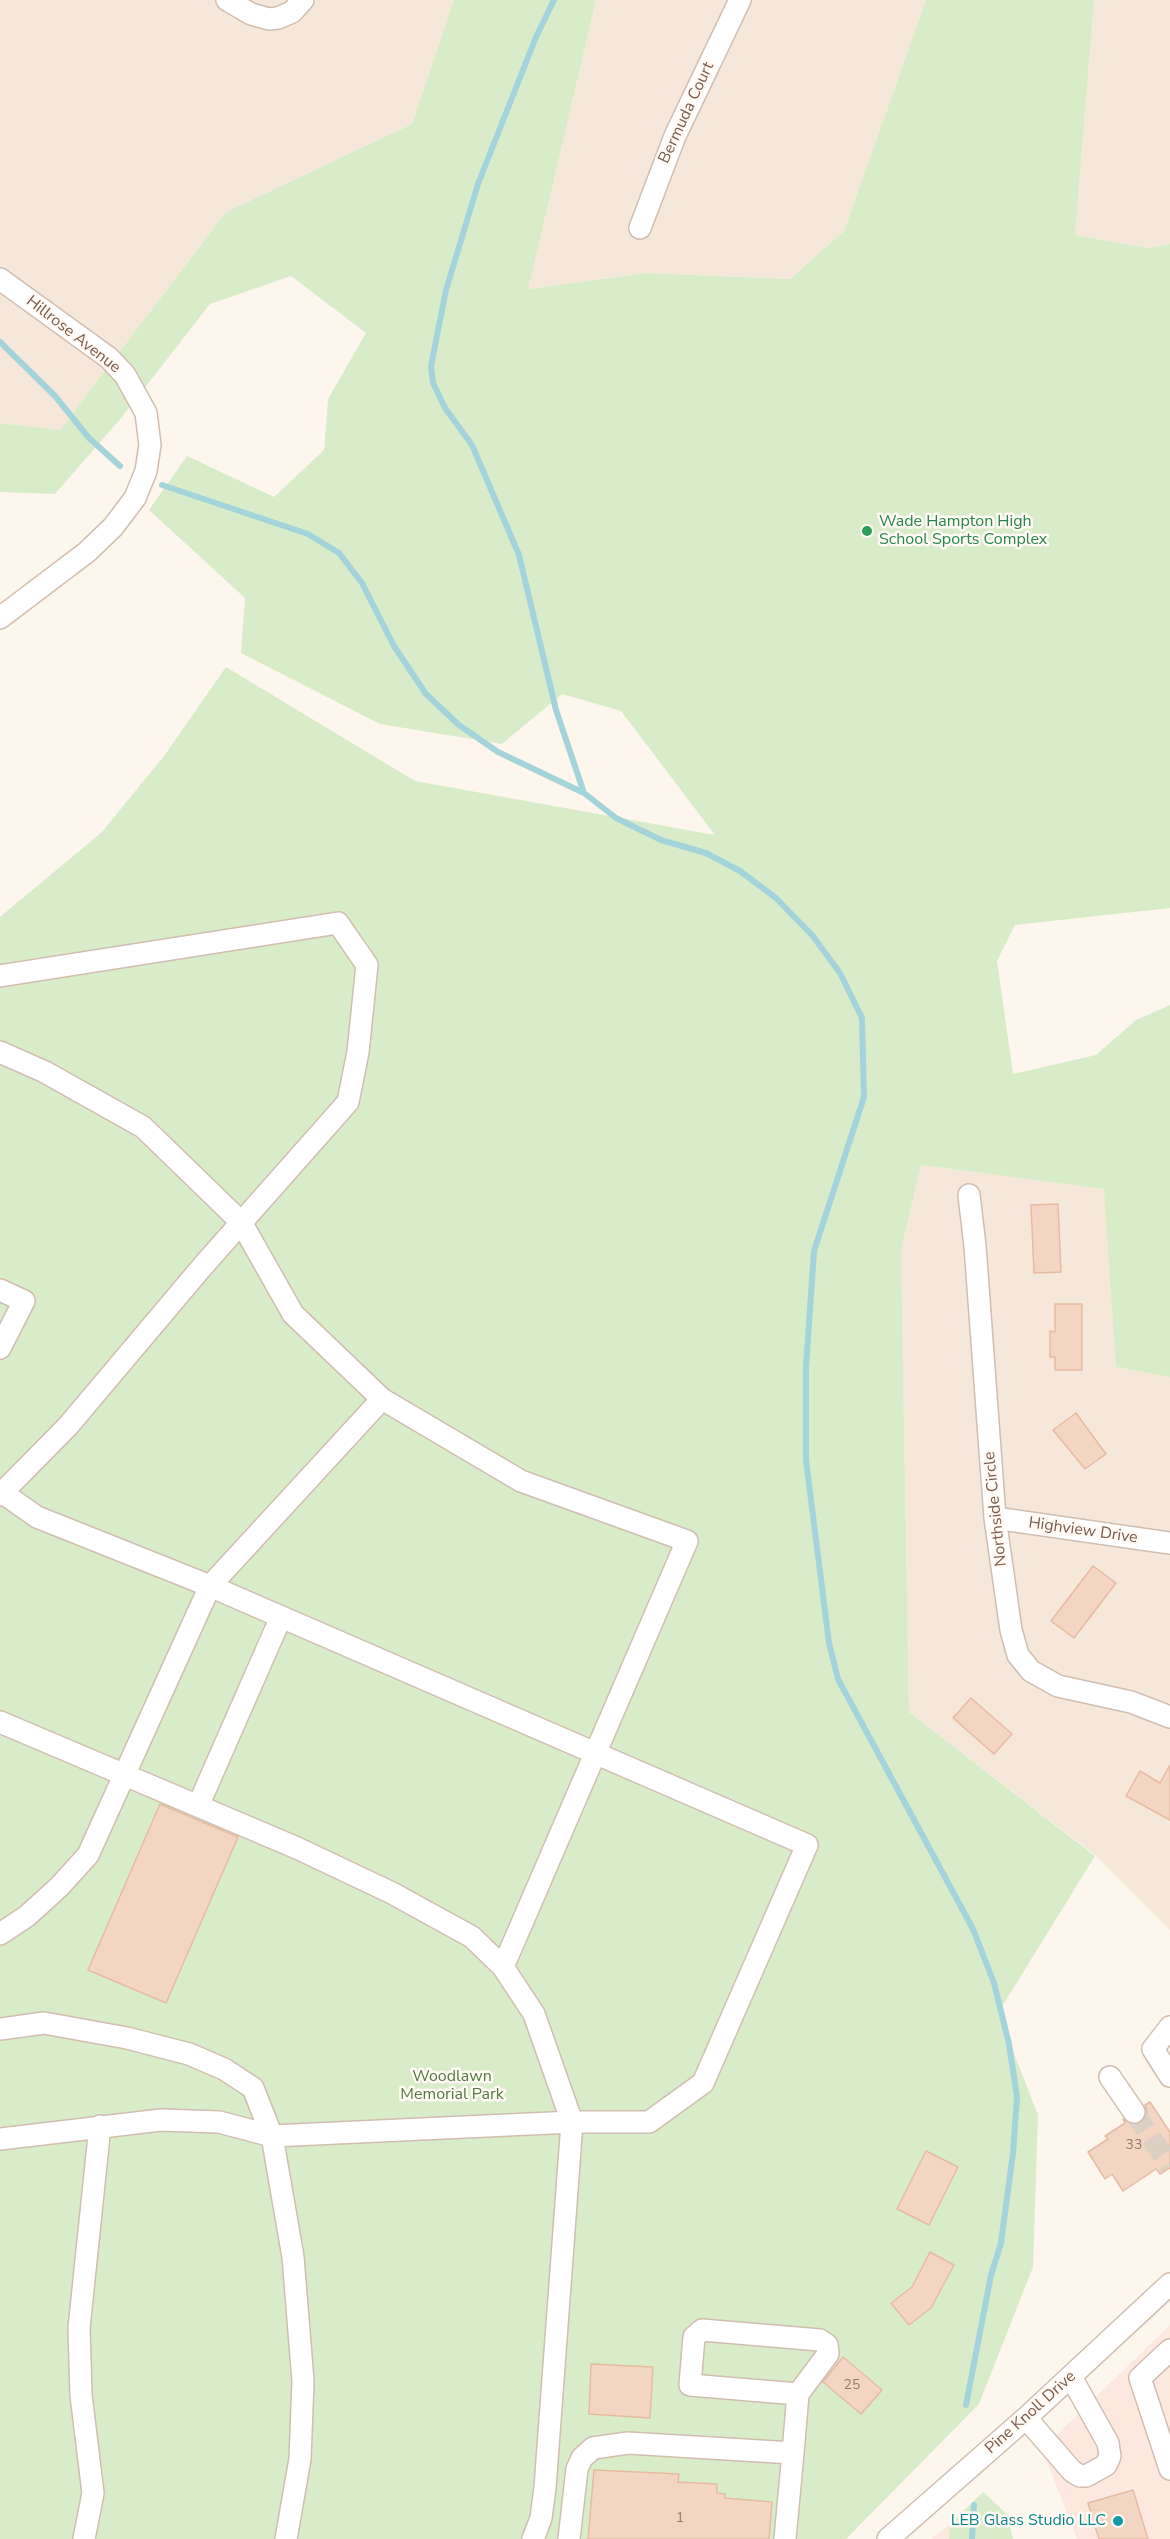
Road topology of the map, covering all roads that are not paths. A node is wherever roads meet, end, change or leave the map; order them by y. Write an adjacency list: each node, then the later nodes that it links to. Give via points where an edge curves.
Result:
1 (227, 0): 2 (street, via 269,19 292,12)
2 (303, 0)
3 (740, 0): 4 (street, Bermuda Court, via 675,136)
4 (640, 228)
5 (0, 279): 6 (street, Hillrose Avenue, via 109,358 125,375 146,413 150,445 146,471 135,498 113,527 87,552)
6 (0, 618)
7 (0, 976): 10 (street, via 338,923 367,965 358,1052 348,1102)
8 (0, 1052): 10 (street, via 45,1072 142,1127)
9 (969, 1195): 15 (street, Northside Circle)
10 (241, 1222): 13 (street, via 293,1314); 14 (street, via 68,1426)
11 (0, 1290): 12 (street, via 24,1301)
12 (0, 1347)
13 (382, 1399): 17 (street); 21 (street, via 521,1481 687,1541)
14 (1, 1493): 17 (street, via 37,1517)
15 (995, 1518): 16 (street, Highview Drive); 19 (street, Northside Circle, via 1011,1630 1023,1663 1058,1686 1131,1702)
16 (1170, 1543)
17 (210, 1586): 18 (street); 22 (street)
18 (281, 1617): 21 (street); 23 (street)
19 (1170, 1717)
20 (0, 1722): 22 (street)
21 (594, 1752): 25 (street); 31 (street, via 807,1845 703,2083 650,2122)
22 (123, 1776): 23 (street); 24 (street, via 88,1855 27,1916)
23 (198, 1806): 25 (street, via 392,1893 472,1937)
24 (0, 1934)
25 (503, 1967): 31 (street, via 534,2014)
26 (1170, 2027): 28 (street, via 1154,2049)
27 (0, 2029): 33 (street, via 44,2023 189,2054 224,2068 253,2088)
28 (1170, 2076)
29 (1110, 2077): 30 (street)
30 (1134, 2112)
31 (572, 2122): 33 (street); 44 (street, via 545,2488)
32 (100, 2126): 33 (street, via 161,2120 219,2122); 34 (street); 42 (street, via 79,2328 81,2396 93,2493)
33 (272, 2136): 43 (street, via 293,2257 303,2381 300,2459)
34 (0, 2139)
35 (1170, 2284): 37 (street, Pine Knoll Drive)
36 (1170, 2350): 41 (street, via 1140,2378)
37 (1071, 2377): 39 (street, Pine Knoll Drive); 39 (street, via 1108,2443 1110,2456 1106,2465 1080,2476)
38 (798, 2394): 38 (street, via 828,2354 827,2345 820,2340 702,2330 694,2337 690,2385); 40 (street)
39 (1026, 2418): 47 (street, Pine Knoll Drive)
40 (793, 2453): 45 (street, via 628,2443 593,2448 577,2469); 46 (street)
41 (1170, 2469)
42 (84, 2539)
43 (286, 2539)
44 (533, 2539)
45 (569, 2539)
46 (785, 2539)
47 (888, 2539)

